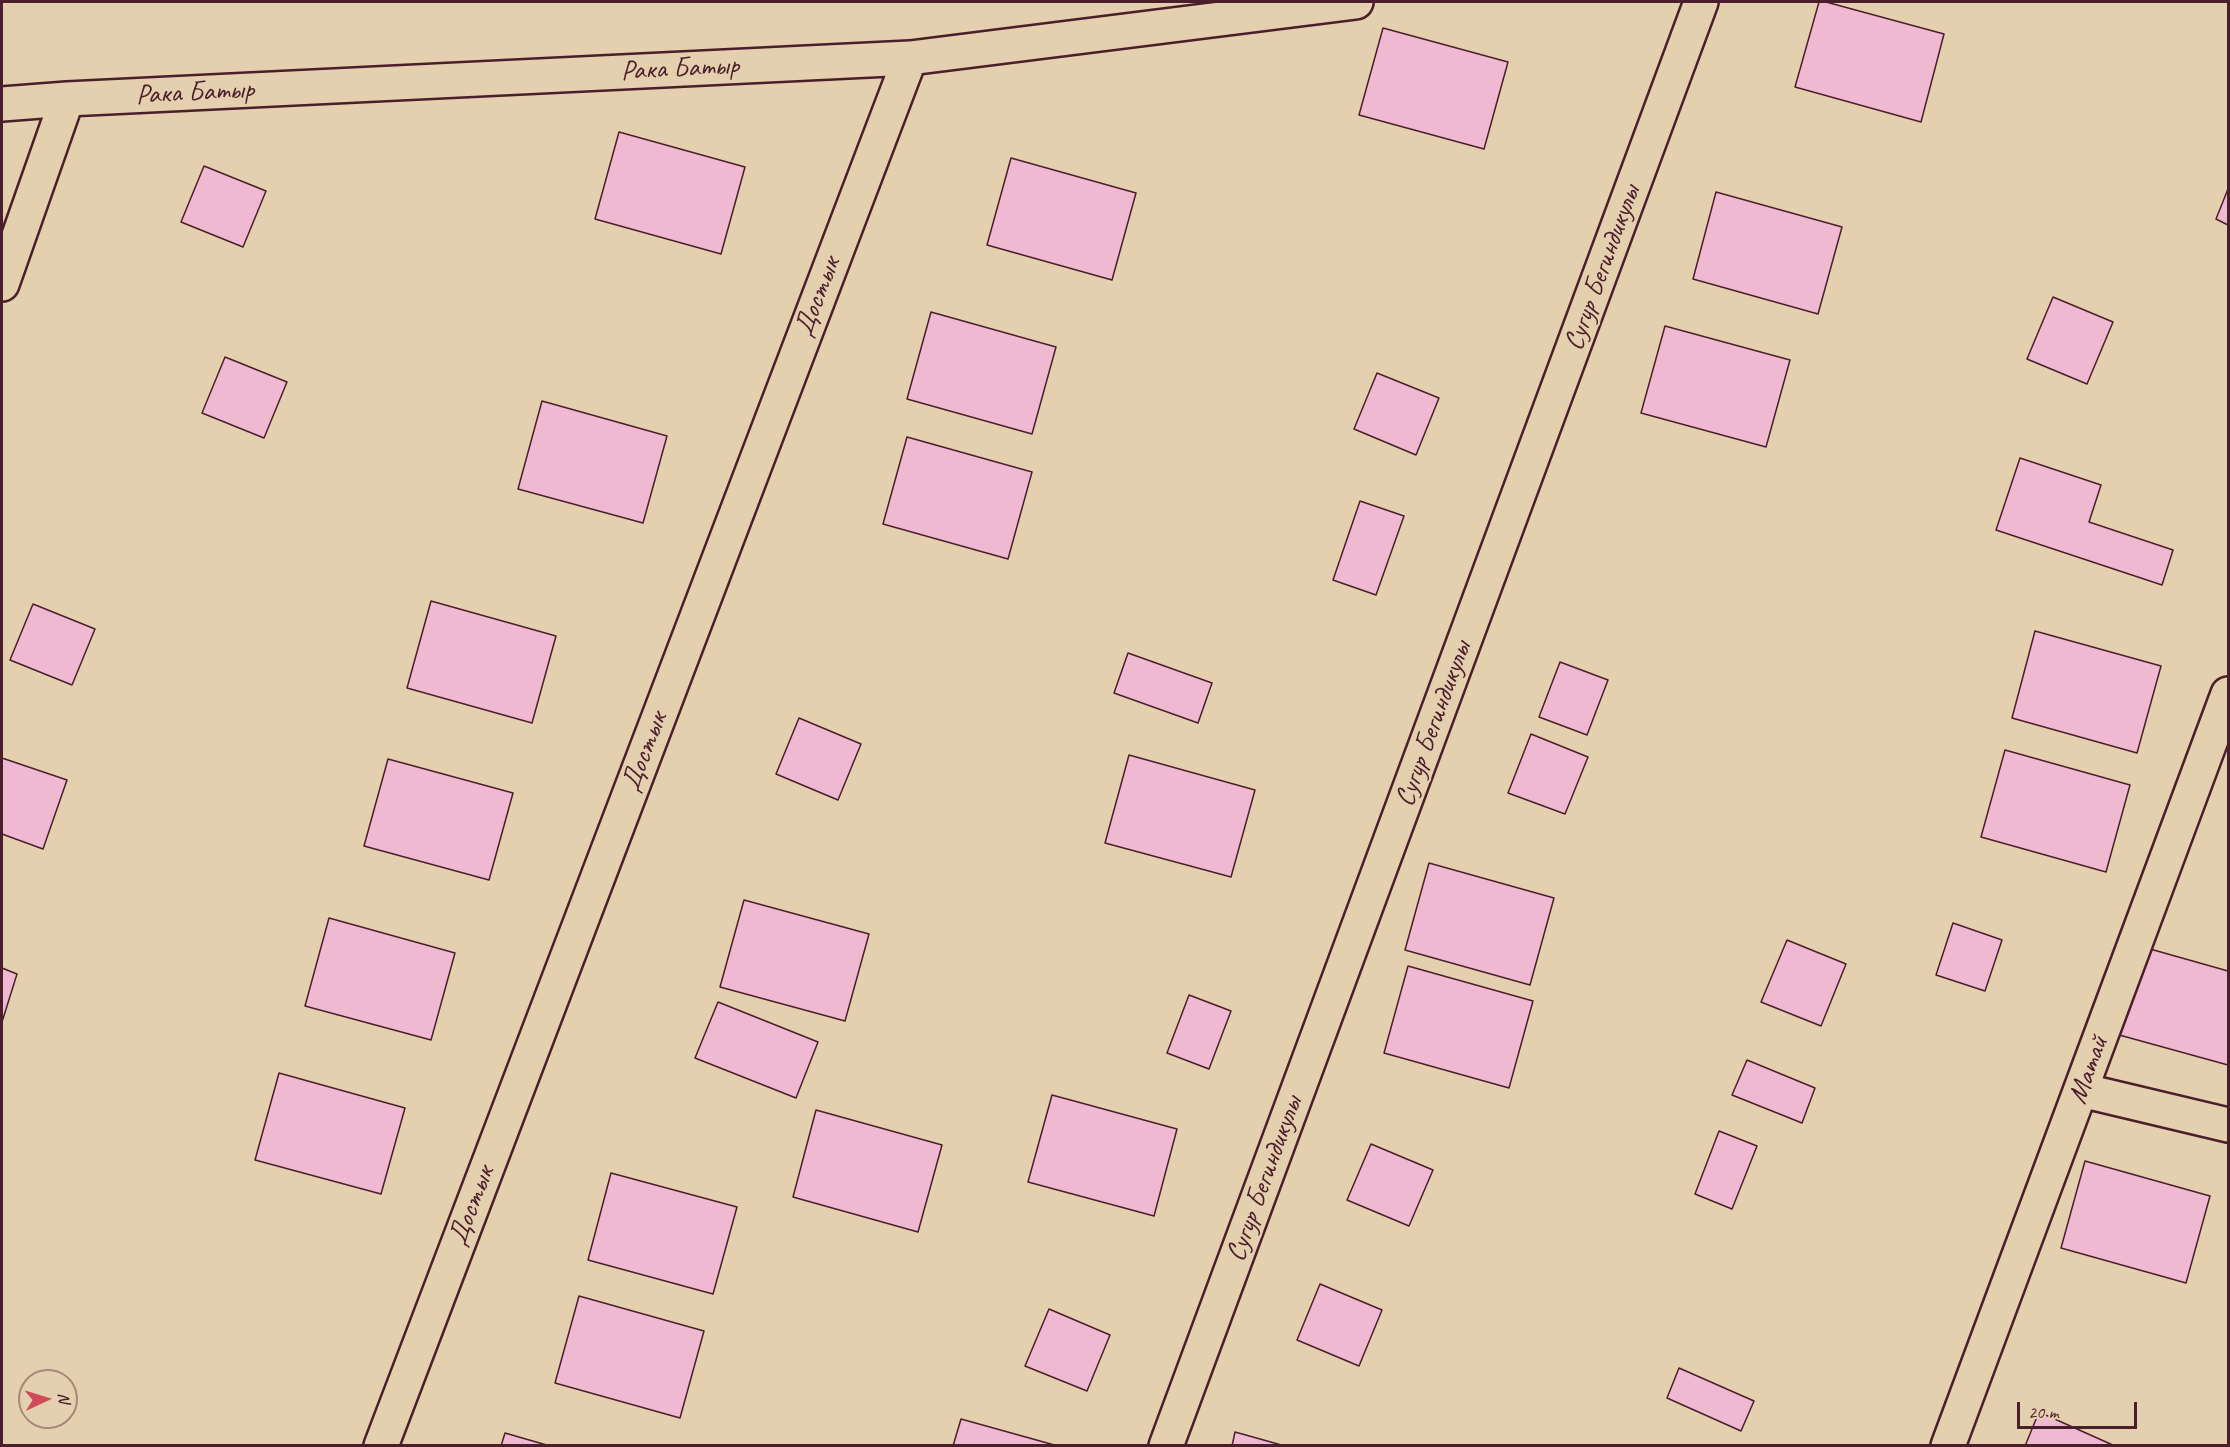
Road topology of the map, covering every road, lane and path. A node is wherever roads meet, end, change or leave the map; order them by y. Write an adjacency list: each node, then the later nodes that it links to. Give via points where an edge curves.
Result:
1 (1356, 2): 3 (street, Рака Батыр)
2 (1701, 2): 11 (street, Сугур Бегиндикулы)
3 (910, 58): 4 (street, Рака Батыр); 10 (street, Достык)
4 (67, 99): 5 (street, Рака Батыр); 6 (street)
5 (2, 104)
6 (2, 284)
7 (2229, 694): 8 (street, Матай)
8 (2081, 1090): 9 (street); 12 (street, Матай)
9 (2229, 1125)
10 (381, 1446)
11 (1166, 1446)
12 (1948, 1446)

